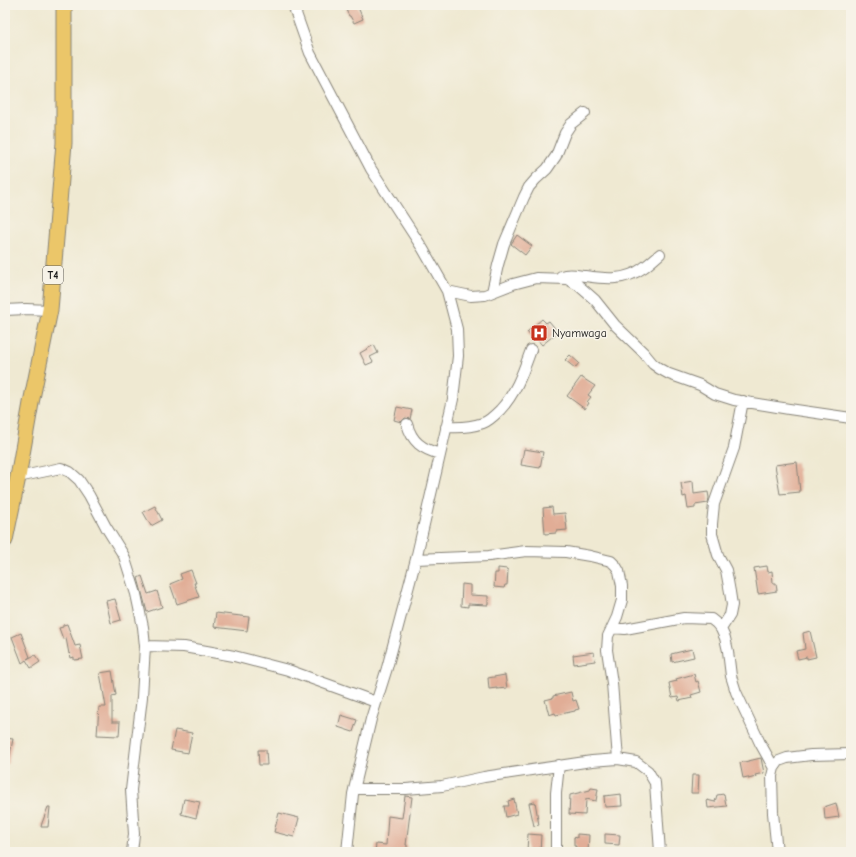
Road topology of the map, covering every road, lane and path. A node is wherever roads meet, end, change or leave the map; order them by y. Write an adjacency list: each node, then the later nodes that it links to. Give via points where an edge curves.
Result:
1 (64, 5): 9 (highway, T4, via 64,143)
2 (293, 5): 6 (street, via 310,53 371,169)
3 (585, 113): 7 (street, via 571,124 556,156 527,192 504,244)
4 (660, 254): 5 (street, via 642,269 615,279 573,274)
5 (555, 278): 7 (street, via 536,278); 11 (street, via 567,279 584,290 660,369 715,394)
6 (447, 291): 7 (street, via 471,296); 14 (street, via 457,329 458,356 453,399)
7 (492, 292)
8 (5, 310): 9 (street)
9 (50, 310): 16 (highway, T4)
10 (531, 350): 14 (street, via 508,401 495,415 484,423 472,426)
11 (744, 401): 12 (street); 20 (street, via 734,448 714,504 712,534 718,555 726,570 732,605 730,615)
12 (851, 418)
13 (407, 424): 15 (street, via 414,441)
14 (446, 427): 15 (street)
15 (440, 454): 18 (street)
16 (18, 477): 17 (highway, T4); 21 (street, via 61,468 79,480 124,556 136,594)
17 (5, 540)
18 (416, 559): 19 (street, via 489,556 526,551 566,552 610,561 619,571 622,586 622,600); 22 (street)
19 (612, 628): 20 (street, via 684,618 703,618 711,619); 24 (street, via 608,636 607,650)
20 (721, 629): 26 (street, via 736,692)
21 (146, 646): 22 (street, via 184,647 234,656 288,670); 28 (street, via 131,790 134,834)
22 (376, 702): 27 (street)
23 (851, 754): 26 (street, via 786,758 779,761)
24 (618, 759): 25 (street); 31 (street, via 636,762 648,771 655,783)
25 (559, 766): 27 (street, via 442,786); 30 (street, via 556,793)
26 (774, 768): 32 (street, via 773,813)
27 (354, 789): 29 (street)
28 (132, 852)
29 (347, 852)
30 (556, 852)
31 (660, 852)
32 (777, 852)

